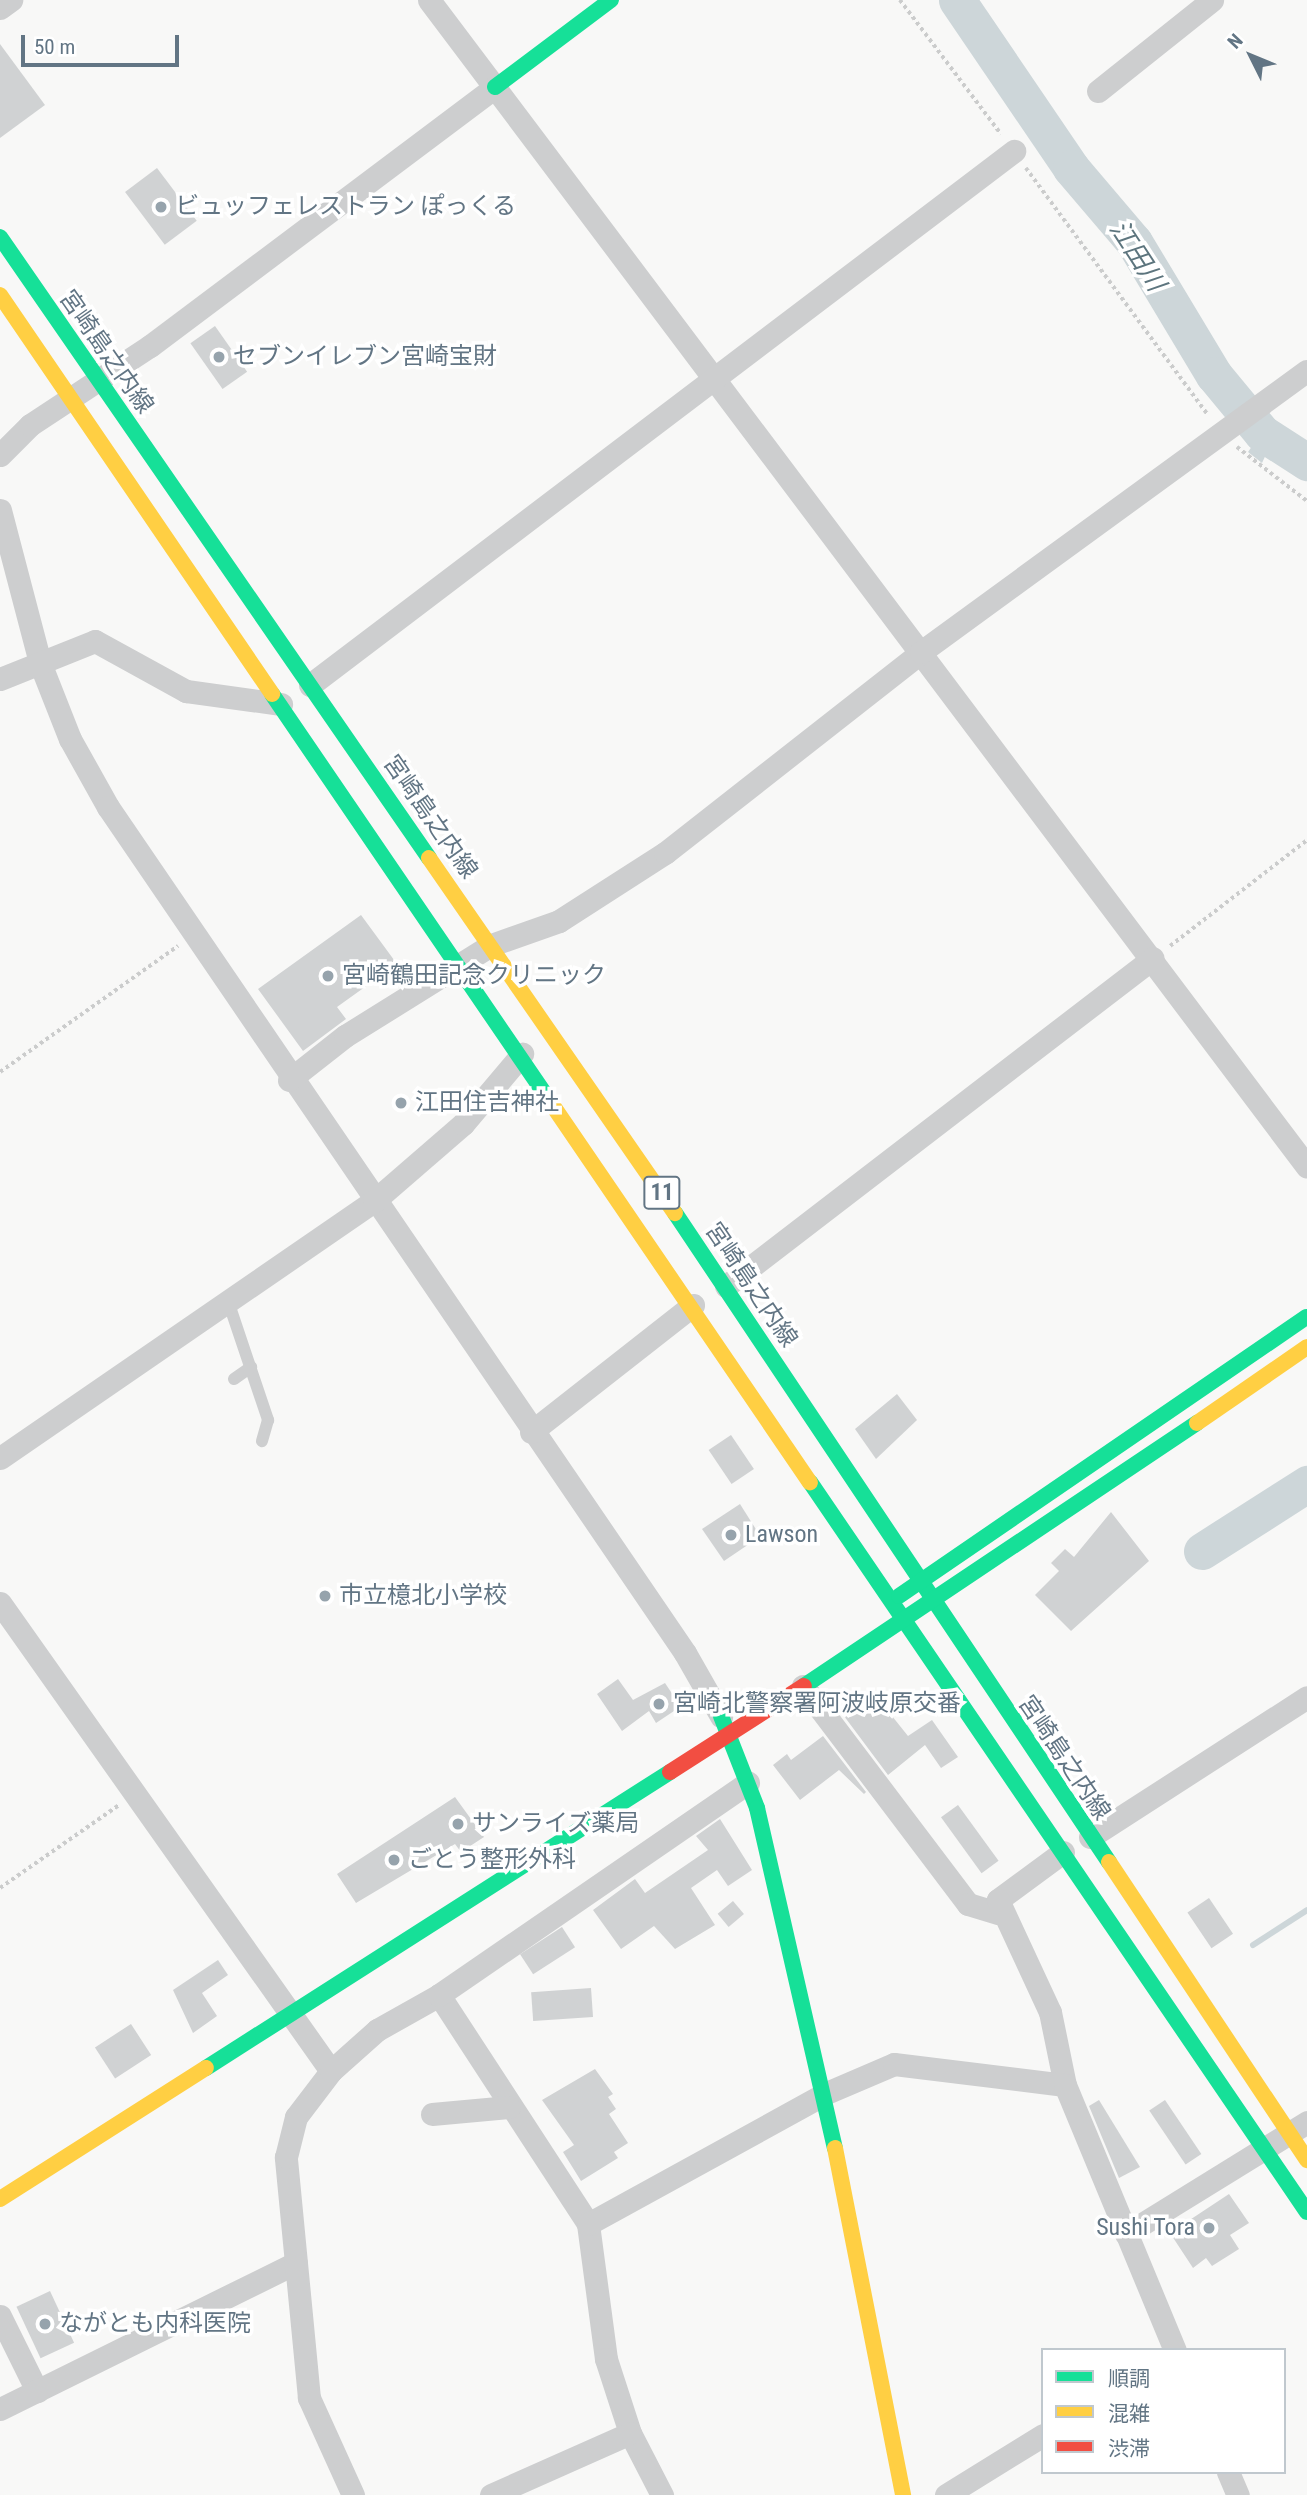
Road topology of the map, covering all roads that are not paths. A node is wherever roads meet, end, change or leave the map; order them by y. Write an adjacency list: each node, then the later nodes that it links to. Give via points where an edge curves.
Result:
1 (11, 0): 5 (street)
2 (429, 0): 6 (street)
3 (611, 0): 6 (main road)
4 (1212, 0): 7 (street)
5 (0, 8)
6 (495, 87): 12 (street); 13 (street)
7 (1098, 91)
8 (1014, 151): 12 (street)
9 (0, 237): 13 (main road, 宮崎島之内線 / 11)
10 (0, 295): 14 (main road, 11)
11 (1307, 371): 17 (street)
12 (717, 377): 17 (street); 20 (street)
13 (98, 380): 14 (street); 20 (main road, 宮崎島之内線 / 11)
14 (72, 398): 15 (street); 21 (main road, 11)
15 (0, 455)
16 (0, 510): 18 (street)
17 (921, 652): 22 (street, via 665,853 559,921); 23 (street)
18 (40, 663): 19 (street); 21 (street, via 95,641 186,691); 26 (street, via 96,784)
19 (0, 678)
20 (310, 685): 22 (main road, 宮崎島之内線 / 11)
21 (281, 704): 24 (main road, 11)
22 (491, 945): 24 (street); 29 (main road, 宮崎島之内線 / 11)
23 (1153, 958): 27 (street); 29 (street)
24 (460, 964): 25 (main road, 11); 26 (street, via 312,1059)
25 (522, 1054): 28 (street, via 463,1124); 31 (main road, 11)
26 (289, 1080): 28 (street)
27 (1307, 1167)
28 (374, 1201): 30 (street); 36 (street)
29 (726, 1286): 39 (main road, 宮崎島之内線 / 11)
30 (228, 1301): 34 (lane); 38 (street)
31 (693, 1306): 36 (street); 40 (main road, 11)
32 (1307, 1317): 39 (main road)
33 (1307, 1347): 41 (main road)
34 (251, 1367): 35 (lane); 37 (lane, via 268,1420)
35 (234, 1379)
36 (531, 1432): 47 (street)
37 (262, 1441)
38 (0, 1458)
39 (919, 1583): 40 (main road); 41 (main road, 宮崎島之内線 / 11)
40 (894, 1600): 43 (main road); 44 (main road, 11)
41 (932, 1602): 44 (main road); 49 (main road, 宮崎島之内線 / 11)
42 (0, 1603): 53 (street)
43 (873, 1614)
44 (907, 1618): 45 (main road); 50 (main road, 11)
45 (803, 1686): 47 (main road); 51 (street, via 968,1904)
46 (1307, 1697): 49 (street)
47 (728, 1719): 48 (main road); 53 (main road)
48 (748, 1783): 52 (street); 56 (main road)
49 (1090, 1837): 59 (main road, 宮崎島之内線 / 11)
50 (1063, 1852): 51 (street, via 1004,1894); 60 (main road, 11)
51 (998, 1913): 55 (street, via 1050,2012)
52 (439, 1995): 54 (street, via 377,2030); 57 (street)
53 (290, 2011): 54 (street); 62 (main road)
54 (331, 2071): 66 (street, via 296,2117 286,2157)
55 (1065, 2085): 56 (street, via 894,2064); 65 (street)
56 (824, 2094): 64 (street); 74 (main road)
57 (509, 2107): 58 (street); 64 (street)
58 (432, 2114)
59 (1298, 2128): 60 (street); 61 (main road, 宮崎島之内線 / 11)
60 (1264, 2148): 63 (main road, 11); 65 (street)
61 (1307, 2160)
62 (0, 2199)
63 (1307, 2212)
64 (587, 2224): 71 (street, via 606,2359)
65 (1126, 2234): 68 (street)
66 (296, 2263): 69 (street); 75 (street, via 309,2398)
67 (0, 2316): 69 (street)
68 (1174, 2348)
69 (37, 2391): 70 (street)
70 (0, 2409)
71 (630, 2433): 76 (street); 77 (street)
72 (1041, 2436): 78 (street)
73 (1229, 2474): 79 (street)
74 (898, 2493)
75 (354, 2495)
76 (491, 2495)
77 (662, 2495)
78 (946, 2495)
79 (1238, 2495)

